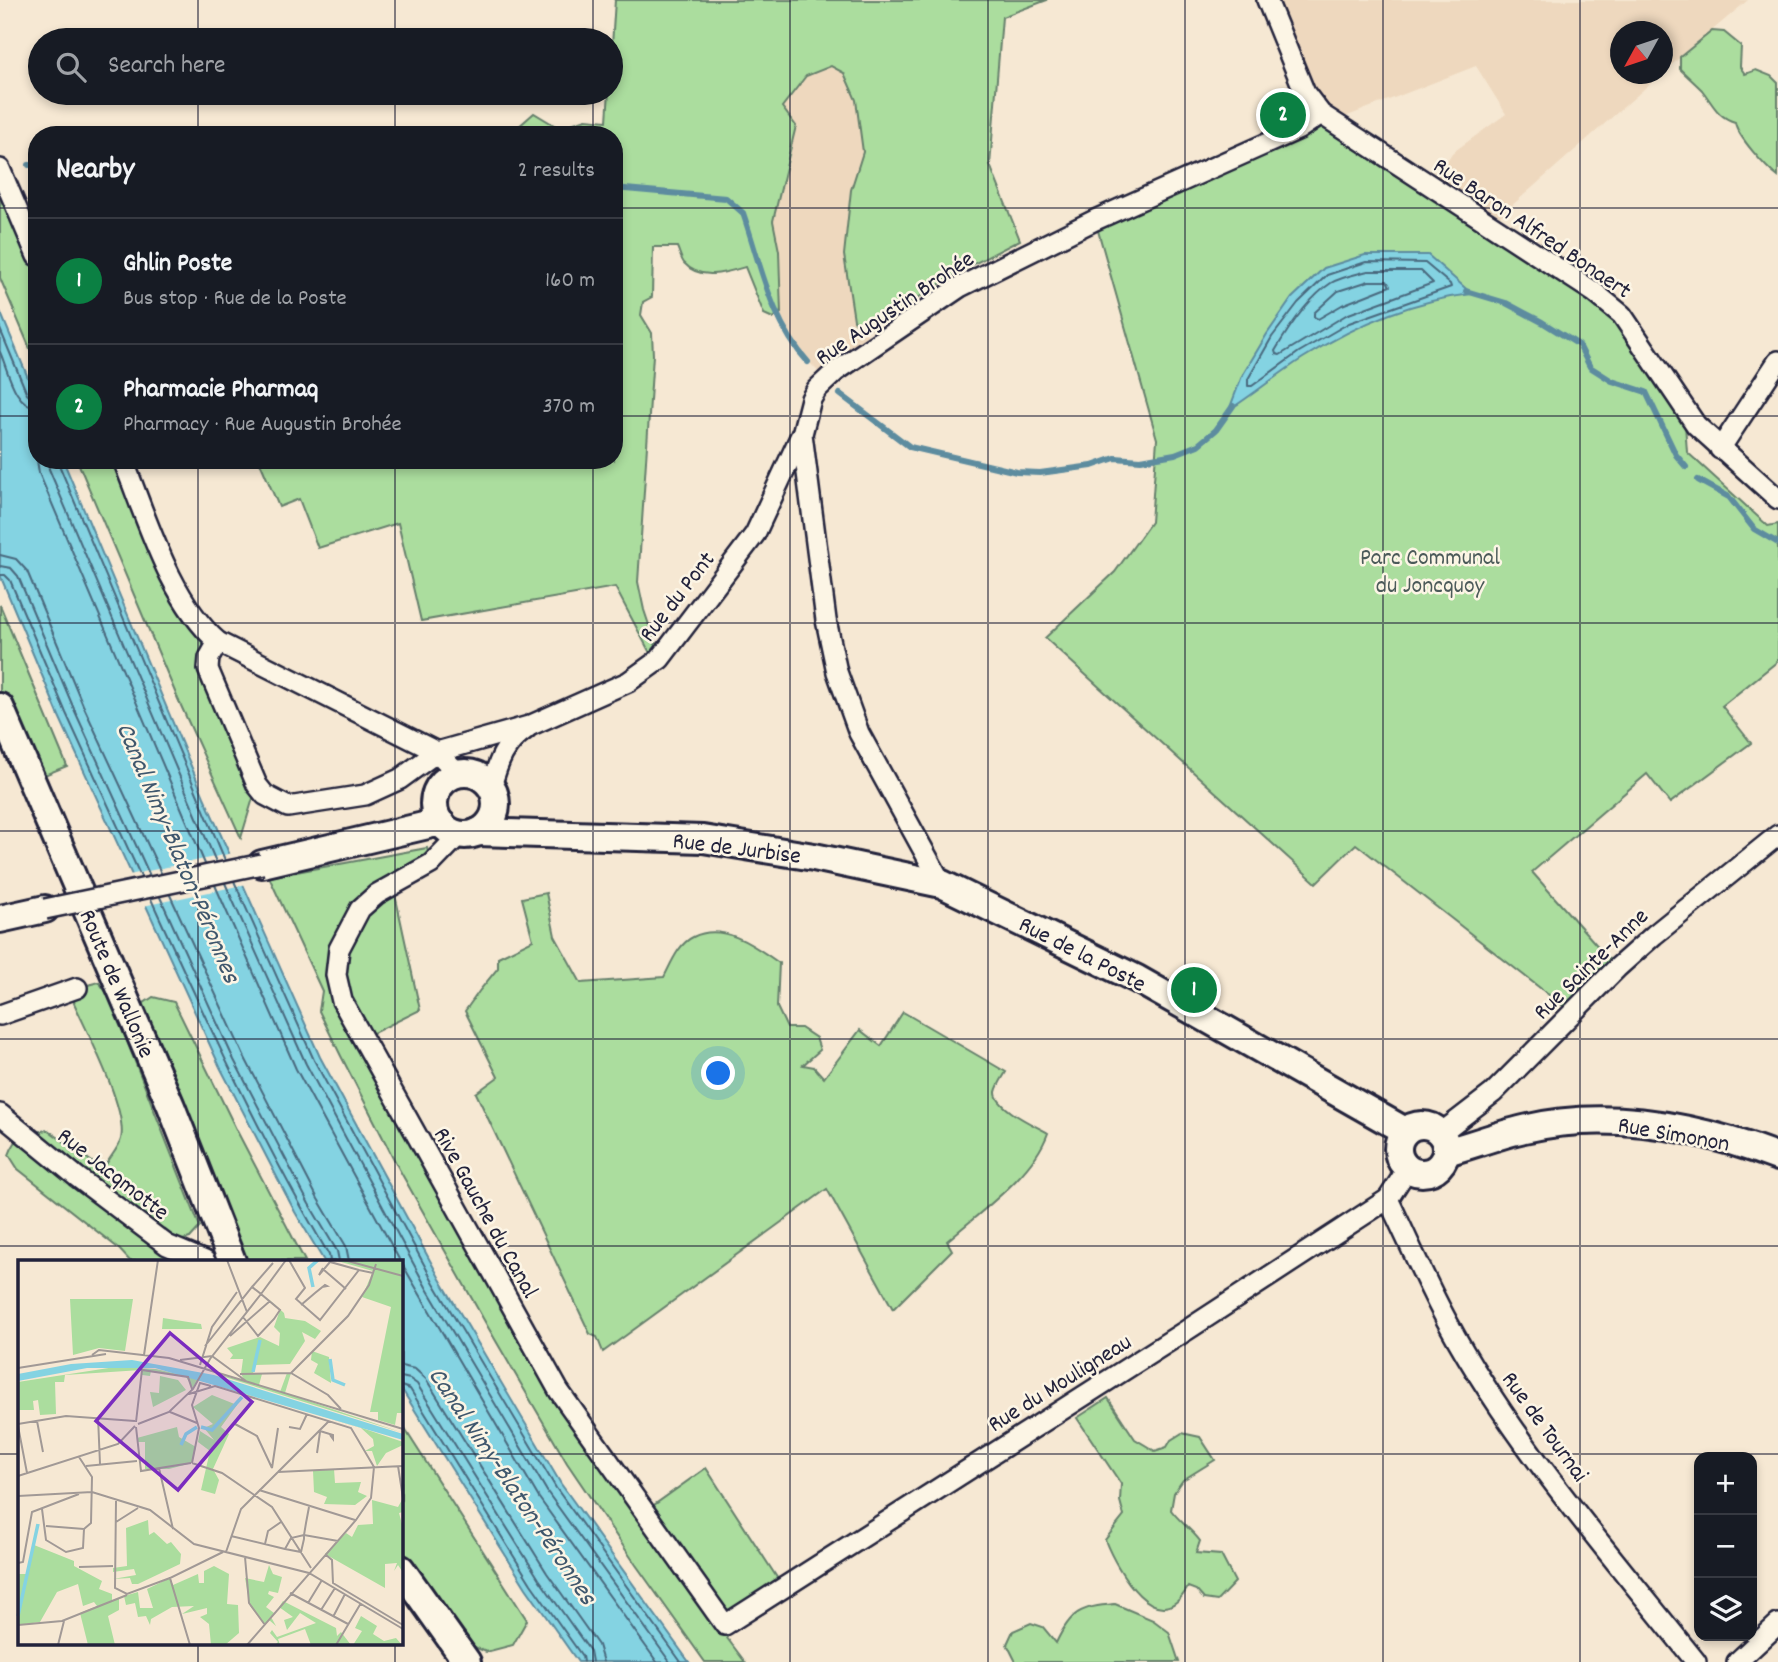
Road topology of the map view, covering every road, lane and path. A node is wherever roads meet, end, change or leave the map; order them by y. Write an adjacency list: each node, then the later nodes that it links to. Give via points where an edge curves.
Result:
1 (1267, 0): 2 (street, via 1305,93)
2 (1321, 114): 6 (street, Rue Augustin Brohée, via 1299,129 1095,220 960,287 825,381 811,399); 7 (street, Rue Baron Alfred Bonaert, via 1594,292 1622,315 1684,410)
3 (0, 169): 4 (street)
4 (28, 235)
5 (1778, 361): 7 (street)
6 (802, 434): 12 (street, Rue du Pont, via 755,534 660,659 628,682); 21 (street, Rue Augustin Brohée, via 837,672 859,733)
7 (1720, 449): 9 (street, Rue Baron Alfred Bonaert)
8 (126, 469): 10 (street, via 179,596)
9 (1778, 499)
10 (218, 642): 13 (street); 13 (street, via 208,669 257,785 277,803 288,807 365,795 400,779)
11 (0, 707): 33 (street, Route de Wallonie, via 171,1106)
12 (530, 726): 13 (street); 15 (street, via 498,760)
13 (437, 752): 14 (street)
14 (447, 780): 15 (street, via 475,774); 16 (street, via 434,797 434,811); 19 (street, via 406,820)
15 (493, 792): 16 (street, via 492,819); 17 (street, via 505,816)
16 (460, 830): 17 (street, Rue de Jurbise); 19 (street, Rue de Jurbise, via 432,824); 36 (street, Rive Gauche du Canal, via 431,863 360,908 340,949 336,975 342,1001 559,1391)
17 (530, 832): 21 (street, Rue de Jurbise, via 703,839)
18 (1778, 835): 28 (street, Rue Sainte-Anne, via 1617,968)
19 (368, 838): 20 (street)
20 (262, 864): 22 (street, bridge)
21 (942, 884): 27 (street, Rue de la Poste, via 1137,979)
22 (46, 909): 23 (street)
23 (0, 919)
24 (77, 988): 25 (street)
25 (0, 1015)
26 (0, 1114): 32 (street, Rue Jacqmotte, via 167,1244)
27 (1405, 1131): 28 (street, via 1428,1125); 30 (street, via 1398,1154)
28 (1444, 1143): 29 (street, Rue Simonon, via 1578,1122 1637,1122 1697,1133); 30 (street, via 1440,1165 1434,1170 1424,1173)
29 (1778, 1157)
30 (1408, 1168): 31 (street, Rue du Mouligneau)
31 (1388, 1199): 36 (street, Rue du Mouligneau); 38 (street, Rue de Tournai, via 1447,1323 1475,1369 1558,1487)
32 (203, 1260)
33 (232, 1260)
34 (402, 1570): 37 (street)
35 (1778, 1624): 39 (street)
36 (726, 1625)
37 (467, 1662)
38 (1696, 1662)
39 (1737, 1662)

